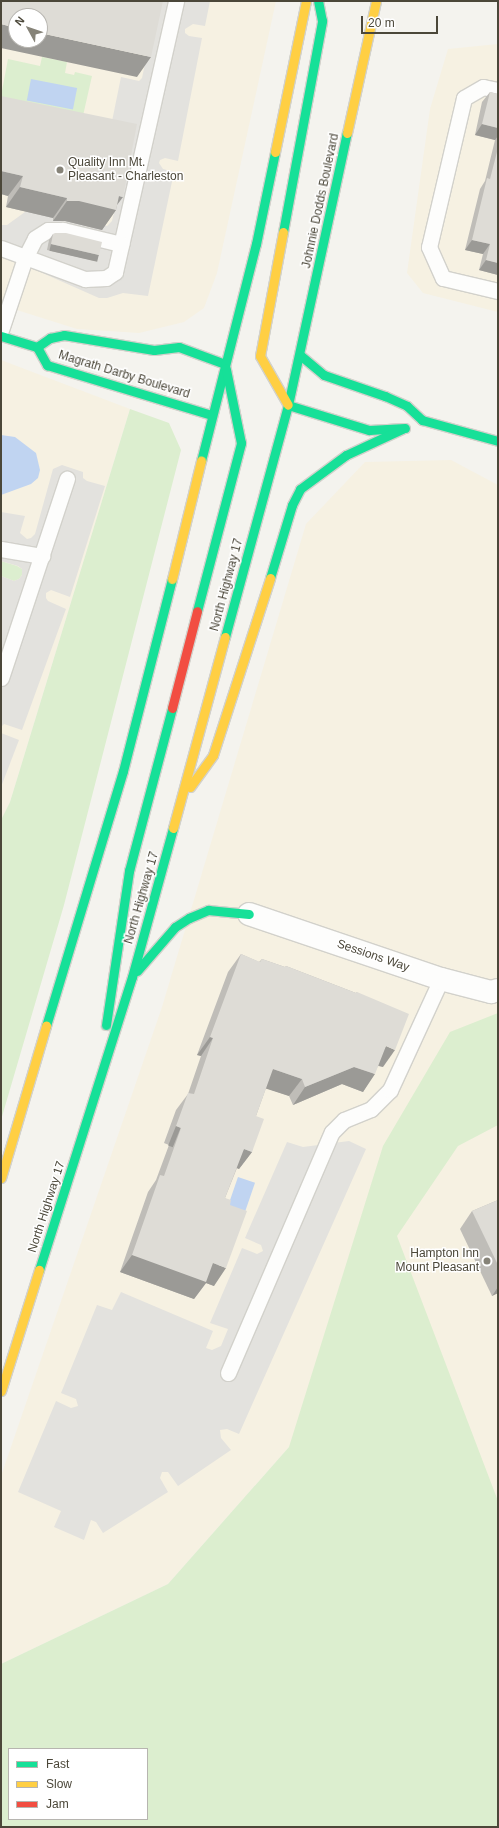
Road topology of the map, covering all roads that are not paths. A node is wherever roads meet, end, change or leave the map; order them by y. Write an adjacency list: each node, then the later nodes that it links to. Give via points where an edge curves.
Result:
1 (176, 1): 6 (lane)
2 (306, 1): 14 (main road, via 256,244)
3 (318, 1): 15 (main road, via 322,21 260,356)
4 (376, 1): 13 (main road, Johnnie Dodds Boulevard)
5 (498, 90): 9 (lane, via 483,87 464,98 429,247 443,278)
6 (121, 244): 8 (lane, via 63,230 48,230 35,238); 8 (lane, via 115,272 106,278 85,279)
7 (1, 248): 8 (lane)
8 (25, 258): 10 (lane)
9 (498, 291)
10 (1, 330)
11 (1, 336): 12 (main road)
12 (37, 347): 14 (main road, Magrath Darby Boulevard, via 50,338 64,335 154,350 179,347); 16 (main road, Magrath Darby Boulevard, via 47,364)
13 (300, 355): 15 (main road, Johnnie Dodds Boulevard); 17 (main road, via 324,375 407,406)
14 (225, 364): 16 (main road); 29 (main road, via 241,443 129,871)
15 (288, 405): 18 (main road, via 369,430); 24 (main road, North Highway 17)
16 (212, 416): 30 (main road, via 123,771)
17 (422, 420): 18 (main road); 19 (main road)
18 (402, 429): 24 (main road, via 346,455 300,489 292,505 213,755)
19 (498, 441)
20 (67, 479): 22 (lane)
21 (1, 549): 22 (lane)
22 (42, 556): 23 (lane)
23 (1, 678)
24 (182, 798): 26 (main road, North Highway 17)
25 (249, 914): 26 (main road, via 208,910 189,918 175,927); 27 (street, Sessions Way)
26 (132, 977): 29 (main road, North Highway 17)
27 (441, 979): 28 (street, Sessions Way, via 490,992); 31 (lane, via 390,1090 371,1109 344,1120 332,1132)
28 (498, 990)
29 (95, 1094): 32 (main road, North Highway 17)
30 (1, 1178)
31 (228, 1373)
32 (1, 1391)

